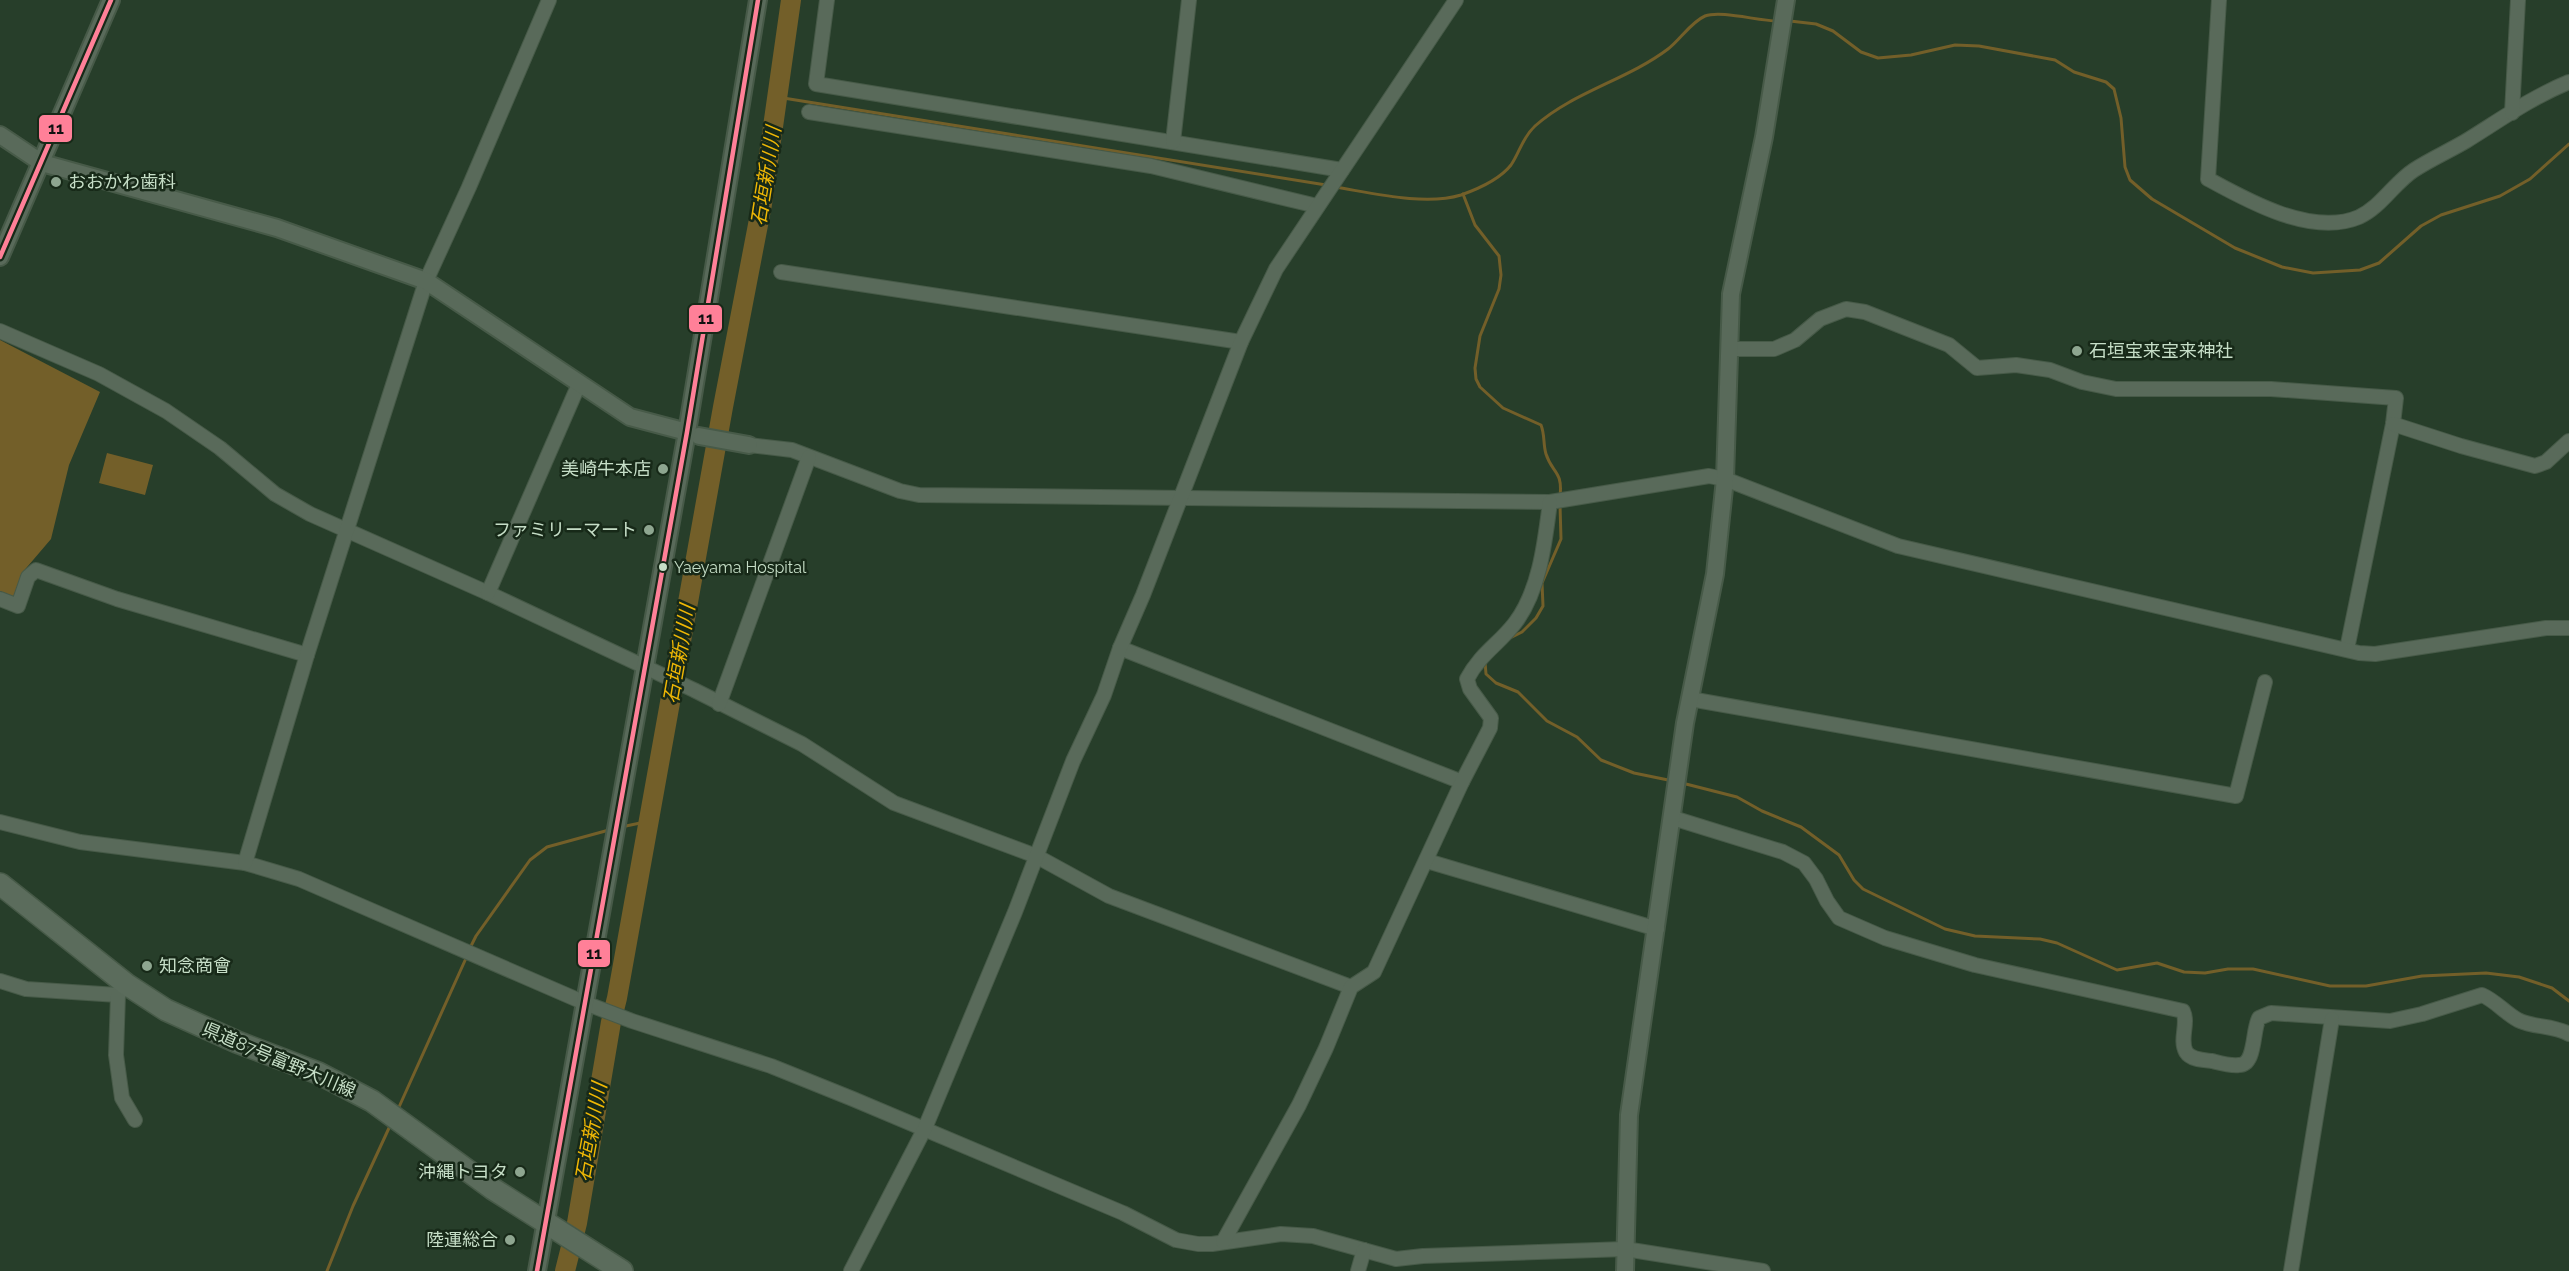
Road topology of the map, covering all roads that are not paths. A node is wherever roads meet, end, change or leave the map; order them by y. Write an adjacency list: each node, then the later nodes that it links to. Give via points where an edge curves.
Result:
1 (111, 0): 15 (street)
2 (549, 0): 20 (street)
3 (758, 0): 26 (street)
4 (826, 0): 14 (street, via 816,84)
5 (1189, 0): 14 (street)
6 (1456, 0): 16 (street)
7 (1786, 0): 23 (street, via 1764,136 1731,294)
8 (2219, 0): 12 (street, via 2208,179 2249,202 2275,212 2334,223 2359,217 2414,170)
9 (2518, 0): 12 (street)
10 (2569, 82): 12 (street)
11 (808, 112): 17 (street, via 1151,166)
12 (2512, 113)
13 (0, 135): 15 (street)
14 (1173, 142): 16 (street)
15 (42, 163): 18 (street); 20 (street, via 277,228)
16 (1342, 170): 17 (street)
17 (1317, 206): 22 (street, via 1276,269)
18 (0, 257)
19 (780, 272): 22 (street)
20 (426, 282): 24 (street); 33 (street)
21 (0, 331): 33 (street, via 99,374 166,411 220,448 275,494)
22 (1241, 342): 31 (street)
23 (1729, 349): 25 (street, via 1774,349 1795,340 1820,319 1846,309 1865,312 1949,345 1977,368 2016,365 2050,370 2116,389 2271,389 2396,398); 30 (street)
24 (579, 384): 26 (street, via 630,417); 34 (street)
25 (2393, 424): 27 (street, via 2535,466 2546,462); 38 (street)
26 (693, 434): 28 (street); 40 (street)
27 (2569, 441)
28 (749, 445): 29 (street, via 792,450)
29 (809, 457): 31 (street, via 919,495); 43 (street)
30 (1725, 479): 32 (street, via 1709,476); 38 (street, via 1898,546); 42 (street, via 1715,574)
31 (1179, 499): 32 (street); 37 (street)
32 (1550, 502): 44 (street, via 1530,598 1515,623 1475,663 1467,679 1491,718 1490,728)
33 (347, 530): 34 (street); 39 (street)
34 (488, 592): 40 (street)
35 (0, 599): 39 (street, via 18,606 28,577 36,570 117,599)
36 (2569, 628): 38 (street, via 2546,628 2375,654)
37 (1119, 648): 44 (street); 47 (street, via 1104,695)
38 (2348, 649)
39 (307, 655): 49 (street)
40 (651, 670): 43 (street); 55 (street)
41 (2265, 682): 42 (street, via 2236,796)
42 (1690, 699): 45 (street)
43 (719, 704): 47 (street, via 802,744 894,803)
44 (1462, 782): 48 (street)
45 (1673, 819): 51 (street); 56 (street, via 1783,852 1804,863 1839,918 1885,938 1975,965 2183,1011 2183,1036 2186,1051 2192,1057 2241,1066 2248,1062 2252,1052 2259,1018 2283,1013)
46 (0, 822): 49 (street, via 80,842)
47 (1036, 856): 53 (street, via 1109,896); 59 (street)
48 (1427, 861): 51 (street); 53 (street, via 1374,972)
49 (245, 863): 55 (street, via 299,879)
50 (0, 884): 54 (main road, 県道87号富野大川線)
51 (1657, 929): 62 (street, via 1629,1115)
52 (0, 981): 54 (street, via 26,989)
53 (1351, 987): 61 (street, via 1299,1105)
54 (122, 990): 58 (street, via 116,1055 122,1098); 60 (main road, 県道87号富野大川線, via 237,1042 318,1073 372,1101 462,1169)
55 (593, 1006): 59 (street, via 771,1066); 60 (street)
56 (2332, 1019): 57 (street, via 2390,1021 2482,995 2518,1021 2561,1029); 70 (street)
57 (2569, 1035)
58 (135, 1120)
59 (925, 1128): 61 (street, via 1141,1221 1176,1240 1198,1244); 66 (street)
60 (552, 1228): 64 (street); 65 (main road, 県道87号富野大川線)
61 (1223, 1242): 63 (street, via 1281,1234 1313,1236)
62 (1624, 1249): 63 (street, via 1396,1259); 68 (street); 69 (street)
63 (1364, 1250): 67 (street)
64 (537, 1271)
65 (622, 1271)
66 (851, 1271)
67 (1358, 1271)
68 (1624, 1271)
69 (1763, 1271)
70 (2291, 1271)

